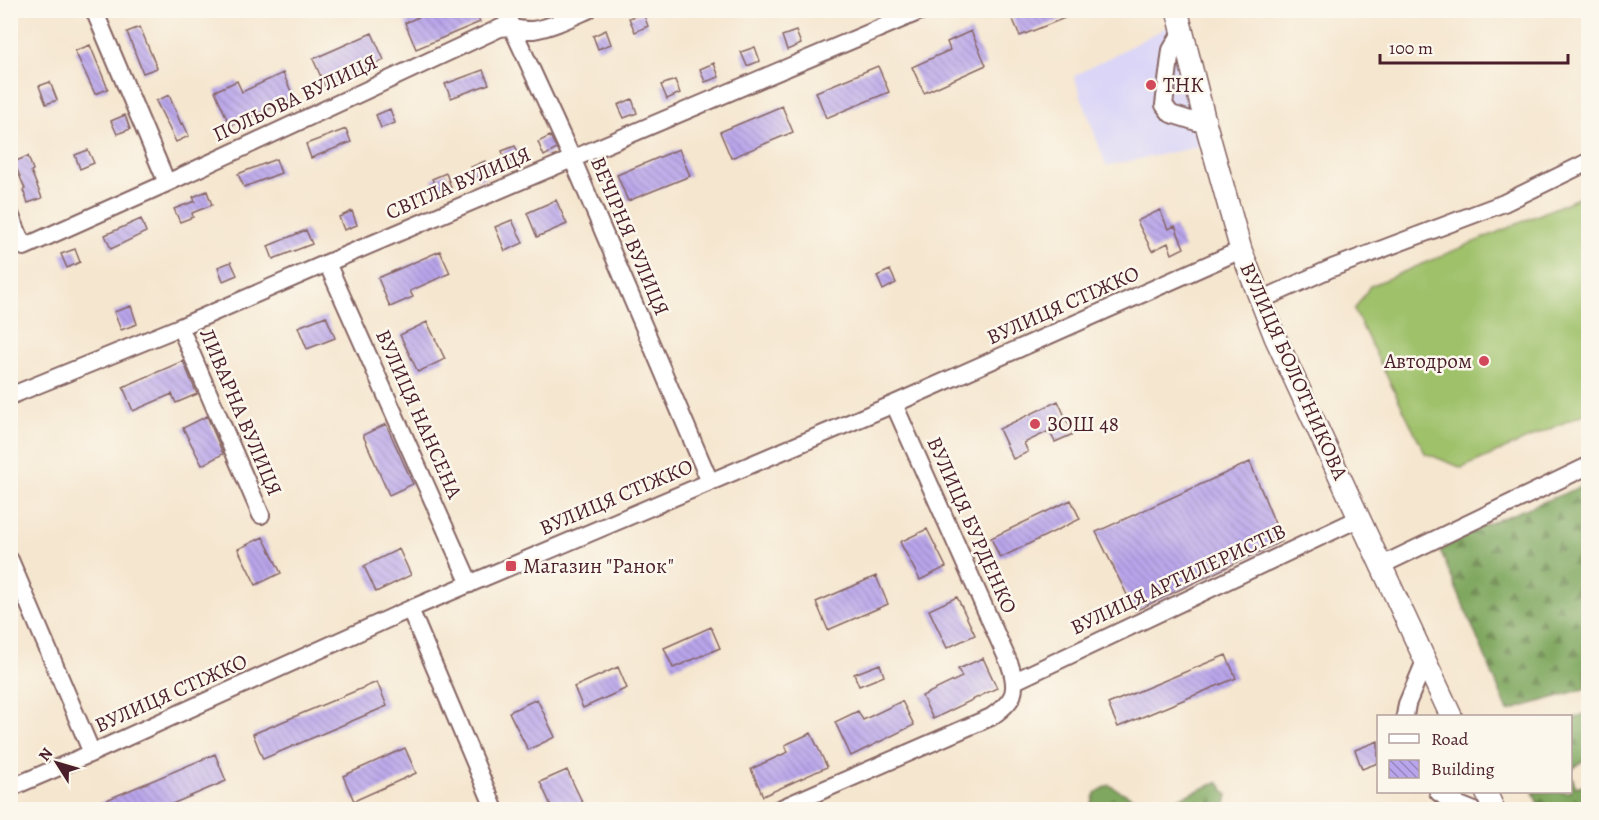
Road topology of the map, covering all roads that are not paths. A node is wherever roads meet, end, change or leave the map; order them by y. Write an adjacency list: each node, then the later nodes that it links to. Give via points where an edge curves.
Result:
1 (94, 10): 9 (street)
2 (588, 10): 4 (street, ПОЛЬОВА ВУЛИЦЯ, via 532,30 521,30)
3 (923, 10): 7 (street, СВІТЛА ВУЛИЦЯ)
4 (507, 18): 7 (street, ВЕЧІРНЯ ВУЛИЦЯ); 9 (street, ПОЛЬОВА ВУЛИЦЯ, via 500,28)
5 (1180, 21): 6 (main road, ВУЛИЦЯ БОЛОТНИКОВА); 6 (street, via 1171,50 1164,105 1171,114)
6 (1206, 125): 11 (main road, ВУЛИЦЯ БОЛОТНИКОВА)
7 (572, 158): 12 (street, СВІТЛА ВУЛИЦЯ); 18 (street, ВЕЧІРНЯ ВУЛИЦЯ)
8 (1588, 162): 13 (street, via 1504,203 1332,268)
9 (167, 183): 10 (street, ПОЛЬОВА ВУЛИЦЯ, via 24,247)
10 (10, 214)
11 (1241, 250): 13 (main road, ВУЛИЦЯ БОЛОТНИКОВА); 16 (street, ВУЛИЦЯ СТІЖКО)
12 (327, 262): 14 (street, СВІТЛА ВУЛИЦЯ); 23 (street, ВУЛИЦЯ НАНСЕНА)
13 (1261, 300): 20 (main road, ВУЛИЦЯ БОЛОТНИКОВА)
14 (180, 327): 15 (street, СВІТЛА ВУЛИЦЯ); 19 (street, ЛИВАРНА ВУЛИЦЯ)
15 (10, 396)
16 (894, 404): 18 (street, ВУЛИЦЯ СТІЖКО); 26 (street, ВУЛИЦЯ БУРДЕНКО)
17 (1588, 466): 22 (street)
18 (710, 482): 23 (street, ВУЛИЦЯ СТІЖКО)
19 (261, 515)
20 (1360, 518): 22 (main road, ВУЛИЦЯ БОЛОТНИКОВА); 26 (street, ВУЛИЦЯ АРТИЛЕРИСТІВ)
21 (10, 560): 29 (street)
22 (1382, 565): 25 (main road, ВУЛИЦЯ БОЛОТНИКОВА)
23 (470, 584): 24 (street, ВУЛИЦЯ СТІЖКО)
24 (410, 609): 29 (street, ВУЛИЦЯ СТІЖКО); 33 (street)
25 (1425, 660): 27 (street); 28 (main road, ВУЛИЦЯ БОЛОТНИКОВА)
26 (1013, 673): 34 (street, via 1014,695 1005,708 991,717)
27 (1405, 715)
28 (1450, 715)
29 (92, 753): 30 (street, ВУЛИЦЯ СТІЖКО)
30 (10, 788)
31 (1439, 793): 35 (street)
32 (1486, 793): 36 (main road)
33 (495, 810)
34 (777, 810)
35 (1472, 810)
36 (1494, 810)

